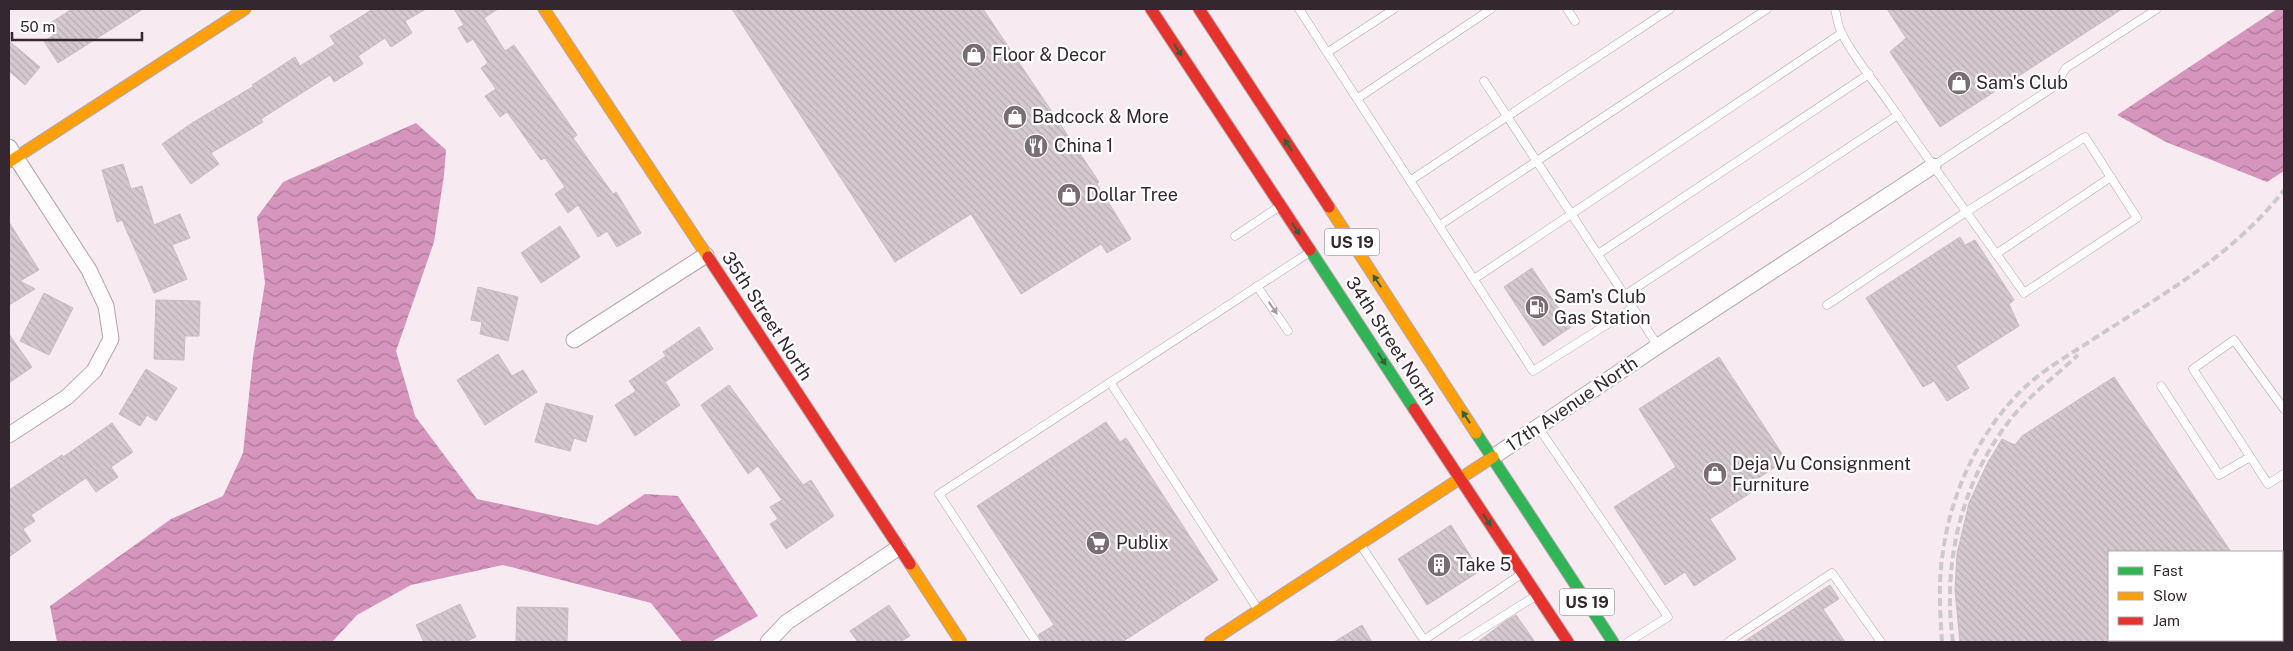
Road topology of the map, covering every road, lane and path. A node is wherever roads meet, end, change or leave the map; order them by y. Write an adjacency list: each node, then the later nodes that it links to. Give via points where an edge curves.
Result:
1 (245, 9): 21 (main road)
2 (544, 9): 32 (main road, 35th Street North)
3 (1151, 9): 26 (main road, 34th Street North / US 19, one-way to 26)
4 (1199, 9): 48 (main road, 34th Street North / US 19, one-way to 4)
5 (1299, 9): 15 (lane)
6 (1394, 9): 15 (lane)
7 (1491, 9): 18 (lane)
8 (1567, 9): 13 (lane)
9 (1670, 9): 19 (lane)
10 (1767, 9): 22 (lane)
11 (1835, 9): 14 (lane)
12 (2157, 9): 23 (lane, via 2066,68 2055,86)
13 (1575, 21)
14 (1842, 33): 16 (lane); 28 (lane)
15 (1328, 52): 18 (lane)
16 (1870, 74): 20 (lane); 33 (lane)
17 (1484, 80): 19 (lane)
18 (1358, 98): 25 (lane)
19 (1508, 116): 22 (lane); 25 (lane)
20 (1898, 116): 23 (lane); 37 (lane)
21 (11, 156): 47 (street, via 89,270 106,306 111,339 94,371 67,397)
22 (1537, 160): 28 (lane); 29 (lane)
23 (1933, 166): 27 (lane); 42 (street, 17th Avenue North)
24 (2111, 177): 27 (lane, via 2086,137); 34 (lane); 34 (lane, via 2138,218 2024,294)
25 (1411, 180): 29 (lane)
26 (1280, 205): 30 (lane); 31 (main road, 34th Street North / US 19, one-way to 31)
27 (1966, 212): 34 (lane); 38 (lane)
28 (1571, 213): 33 (lane); 35 (lane)
29 (1440, 225): 35 (lane)
30 (1235, 236)
31 (1310, 251): 36 (lane); 51 (main road, 34th Street North / US 19, one-way to 51)
32 (706, 254): 41 (street); 53 (main road, 35th Street North)
33 (1598, 254): 37 (lane)
34 (1996, 254)
35 (1474, 279): 39 (lane, via 1533,371)
36 (1258, 286): 40 (lane, one-way to 40); 43 (lane)
37 (1625, 295): 39 (lane)
38 (1827, 304)
39 (1633, 308): 42 (lane)
40 (1288, 331)
41 (574, 340)
42 (1658, 346): 46 (street, 17th Avenue North)
43 (1110, 382): 56 (lane); 59 (lane, via 939,494)
44 (2161, 386): 49 (lane, via 2219,475)
45 (2284, 409): 49 (lane, via 2234,340 2193,368)
46 (1538, 427): 48 (street, 17th Avenue North); 64 (lane, via 1668,617)
47 (9, 436)
48 (1493, 457): 51 (main road, 17th Avenue North); 63 (main road, 34th Street North / US 19)
49 (2250, 457): 50 (lane, via 2268,484)
50 (2284, 474)
51 (1460, 479): 52 (main road, 17th Avenue North); 54 (main road, 34th Street North / US 19, one-way to 54)
52 (1359, 543): 54 (lane, via 1424,640); 56 (main road, 17th Avenue North)
53 (898, 548): 57 (street, via 787,622); 58 (main road, 35th Street North)
54 (1522, 574): 55 (main road, 34th Street North / US 19)
55 (1537, 595): 61 (lane); 62 (main road, 34th Street North / US 19)
56 (1258, 610): 60 (main road, 17th Avenue North)
57 (768, 642)
58 (961, 642)
59 (1036, 642)
60 (1210, 642)
61 (1462, 642)
62 (1568, 642)
63 (1614, 642)
64 (1628, 642)
65 (1728, 642): 66 (lane, via 1832,573)
66 (1881, 642)

